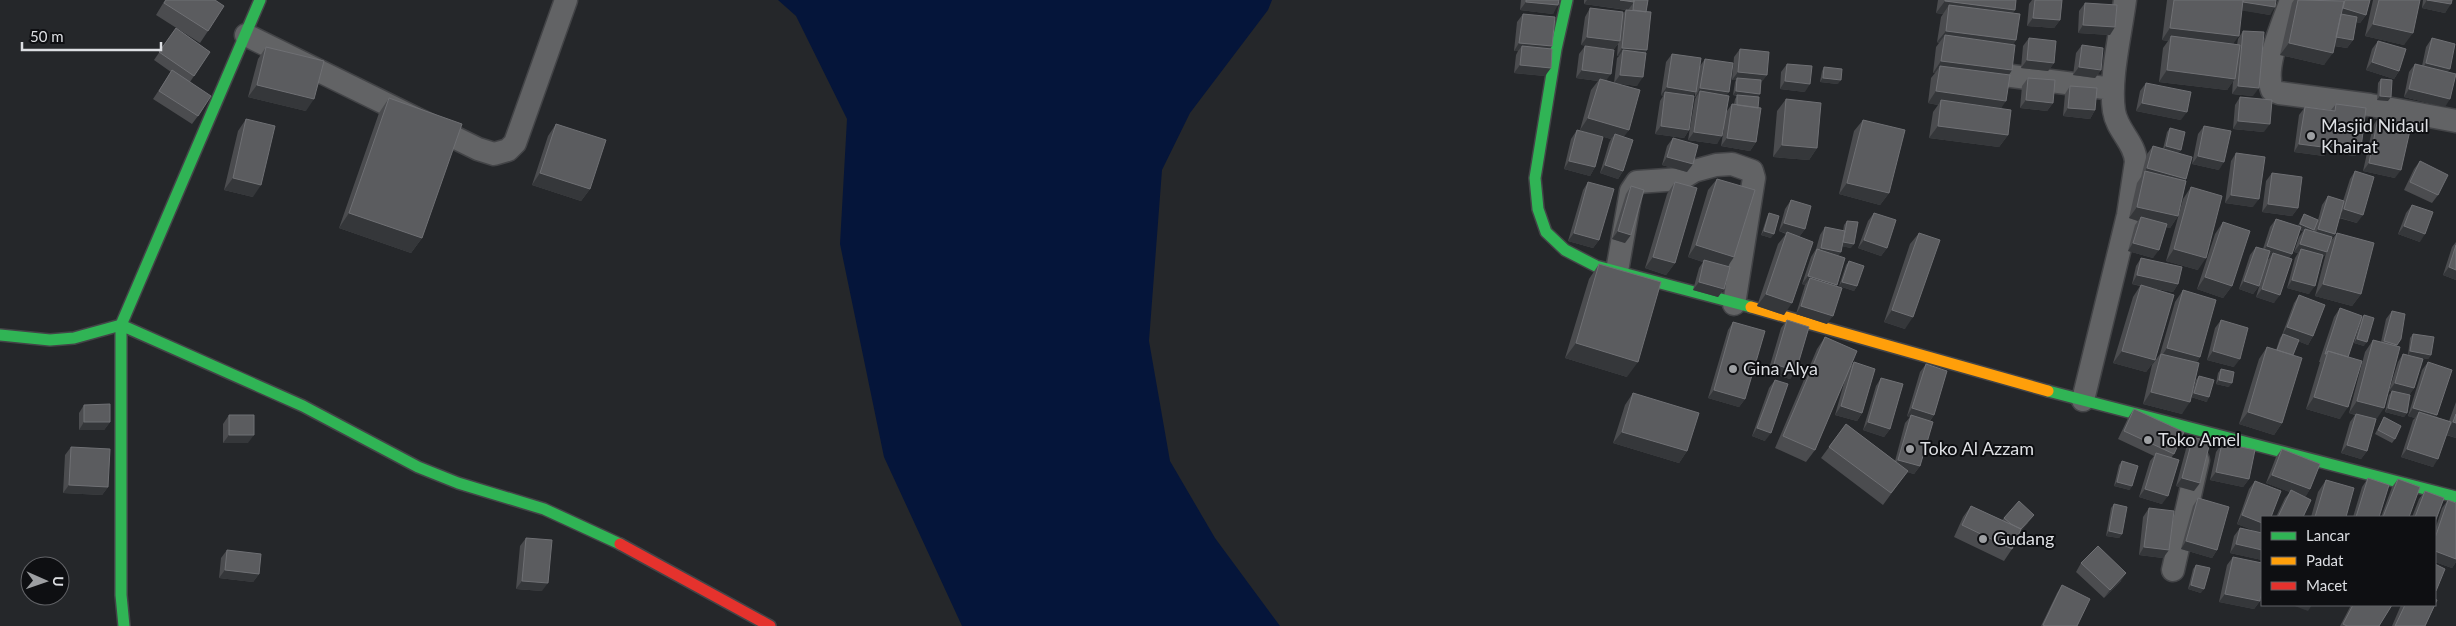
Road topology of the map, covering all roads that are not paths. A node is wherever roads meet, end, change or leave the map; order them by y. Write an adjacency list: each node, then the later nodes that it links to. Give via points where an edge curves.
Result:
1 (260, 0): 6 (street)
2 (566, 0): 6 (street, via 514,143 508,150 494,154 456,140)
3 (1567, 0): 10 (street, via 1539,147 1535,191 1548,236 1596,266)
4 (2125, 0): 8 (street)
5 (2291, 0): 9 (street, via 2269,69 2272,90)
6 (246, 35): 12 (street)
7 (1958, 70): 8 (street)
8 (2113, 89): 14 (street, via 2117,122 2132,145 2136,162 2128,215)
9 (2456, 121)
10 (1617, 271): 11 (street); 11 (street, via 1631,191 1637,182 1681,179 1716,164 1732,164 1752,171 1754,178)
11 (1734, 304): 14 (street)
12 (121, 325): 13 (street, via 74,338); 18 (street, via 121,595); 19 (street, via 303,406 418,467 458,483 544,509 602,535)
13 (0, 335)
14 (2083, 400): 15 (street)
15 (2204, 432): 16 (street); 17 (street)
16 (2456, 497)
17 (2173, 570)
18 (124, 626)
19 (770, 626)

